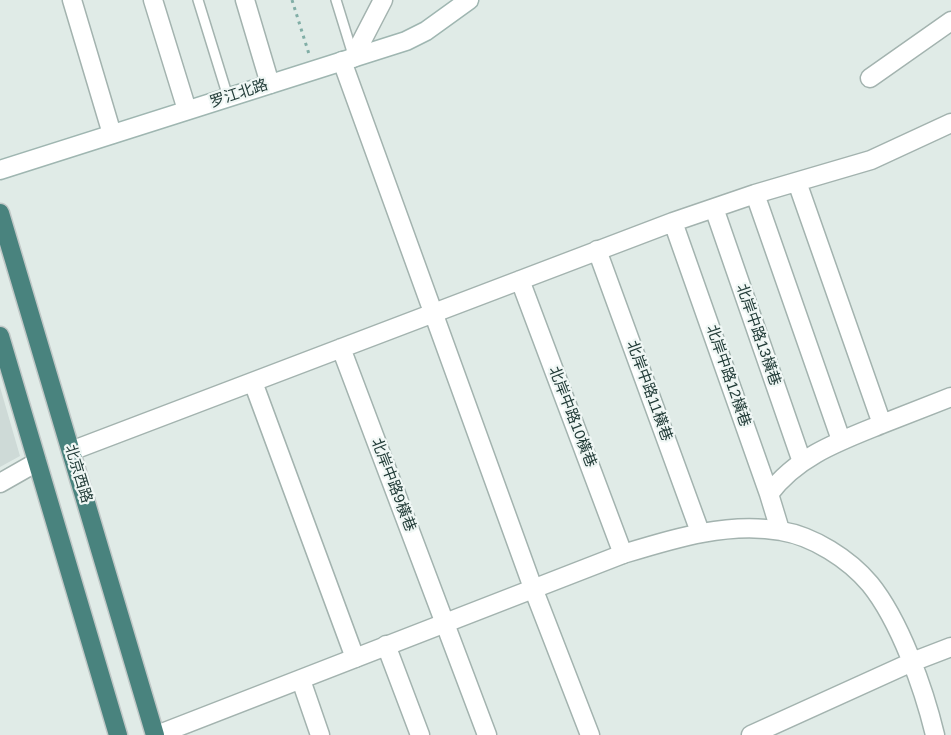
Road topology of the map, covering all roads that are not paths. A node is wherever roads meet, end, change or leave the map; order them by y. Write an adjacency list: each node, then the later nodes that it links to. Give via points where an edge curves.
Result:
1 (72, 0): 15 (street)
2 (153, 0): 13 (street)
3 (198, 0): 12 (lane)
4 (245, 0): 11 (street)
5 (336, 0): 9 (lane)
6 (383, 0): 9 (street)
7 (469, 0): 9 (street, 罗江北路, via 417,37)
8 (951, 21): 10 (street)
9 (348, 59): 11 (street, 罗江北路); 24 (street)
10 (870, 78)
11 (270, 84): 12 (street, 罗江北路)
12 (228, 97): 13 (street, 罗江北路)
13 (187, 110): 15 (street, 罗江北路)
14 (951, 123): 17 (street, via 871,160)
15 (112, 134): 16 (street, 罗江北路)
16 (0, 170)
17 (797, 182): 18 (street); 29 (street)
18 (755, 194): 19 (street); 30 (street)
19 (714, 208): 21 (street); 33 (street, 北岸中路13橫巷)
20 (0, 213): 31 (highway, 北京西路)
21 (674, 222): 22 (street); 35 (street, 北岸中路12橫巷)
22 (597, 250): 23 (street); 37 (street, 北岸中路11橫巷)
23 (520, 280): 24 (street); 38 (street, 北岸中路10橫巷)
24 (434, 313): 26 (street); 39 (street)
25 (0, 336): 32 (highway)
26 (341, 348): 27 (street); 40 (street, 北岸中路9橫巷)
27 (253, 382): 31 (street); 43 (street)
28 (951, 397): 29 (street)
29 (882, 424): 30 (street)
30 (841, 440): 33 (street)
31 (71, 451): 47 (highway, 北京西路)
32 (37, 462): 34 (street); 46 (highway)
33 (802, 462): 35 (street)
34 (0, 483)
35 (770, 494): 36 (street, 北岸中路12橫巷)
36 (780, 530): 37 (street); 44 (street, via 815,543 853,567 871,585)
37 (700, 532): 38 (street)
38 (623, 554): 39 (street)
39 (533, 588): 40 (street); 51 (street)
40 (444, 622): 41 (street); 50 (street, 北岸中路9橫巷)
41 (386, 645): 43 (street); 49 (street)
42 (951, 647): 44 (street)
43 (355, 658): 45 (street)
44 (912, 662): 52 (street); 53 (street)
45 (301, 680): 47 (street); 48 (street)
46 (118, 735)
47 (156, 735)
48 (320, 735)
49 (420, 735)
50 (488, 735)
51 (590, 735)
52 (751, 735)
53 (935, 735)

